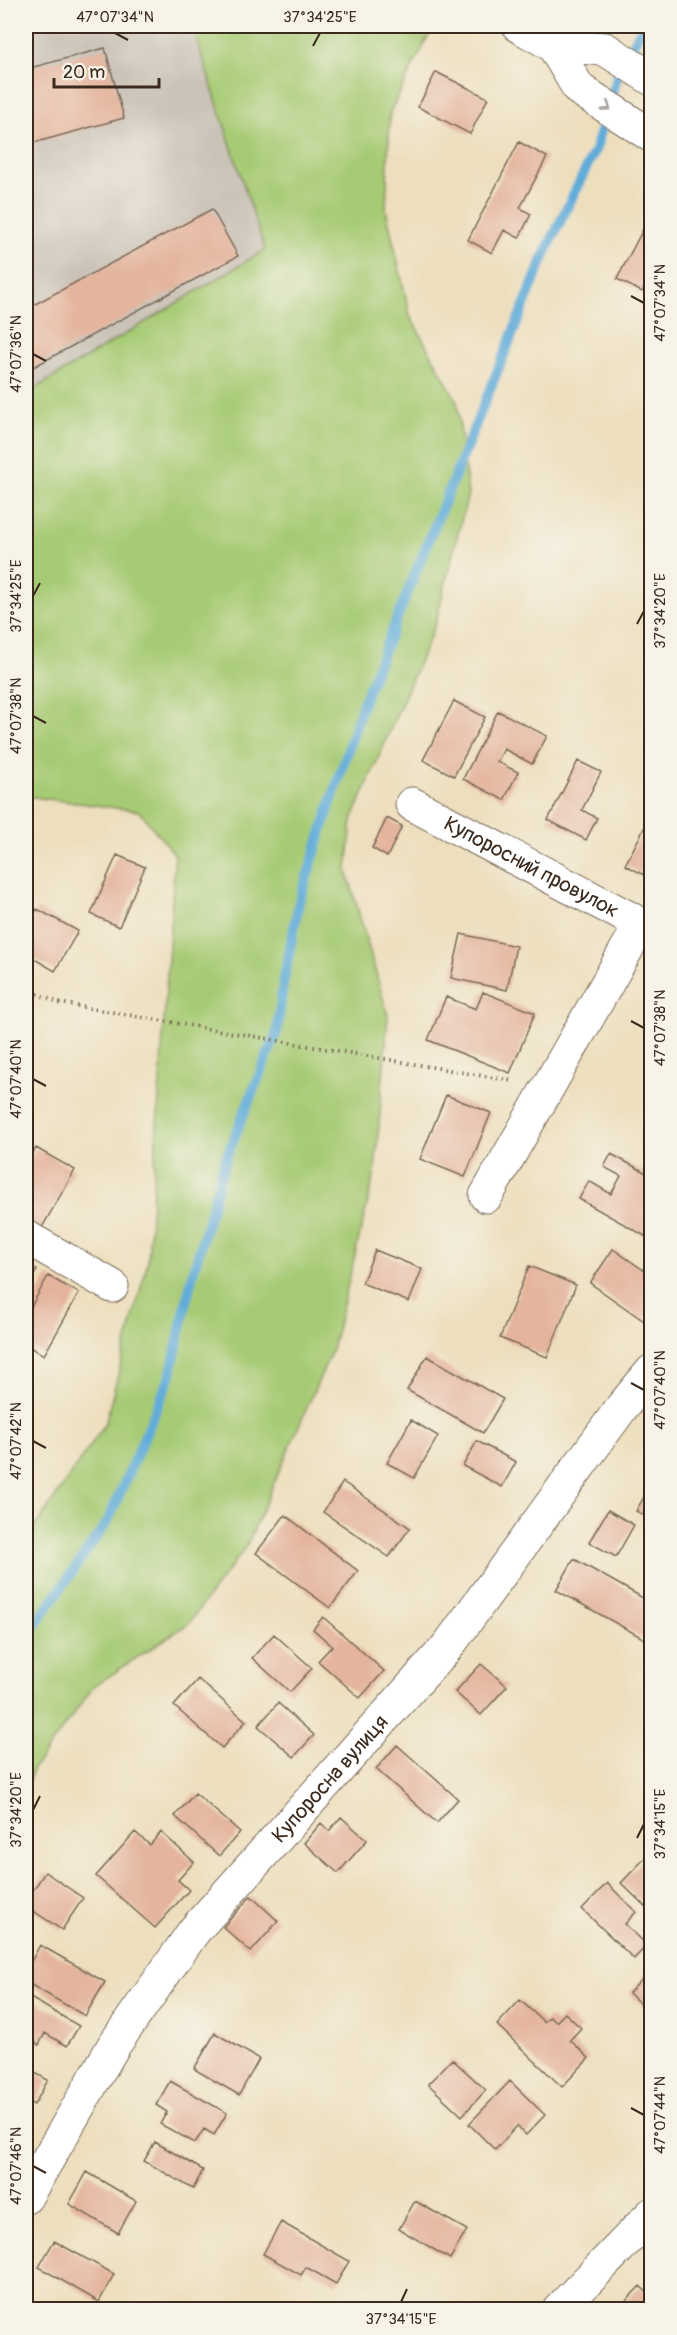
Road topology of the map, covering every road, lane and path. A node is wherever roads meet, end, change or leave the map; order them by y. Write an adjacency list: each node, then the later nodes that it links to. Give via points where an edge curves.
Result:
1 (519, 26): 2 (street)
2 (553, 45): 3 (street, via 605,49); 4 (street, one-way to 4, via 579,89)
3 (651, 79)
4 (643, 131)
5 (412, 804): 6 (street, Купоросний провулок)
6 (646, 927): 8 (street)
7 (26, 989): 8 (path, via 59,1003)
8 (549, 1087): 9 (street)
9 (486, 1196)
10 (26, 1237): 11 (street)
11 (112, 1286)
12 (651, 1371): 13 (street, Купоросна вулиця, via 448,1646 194,1931 114,2045)
13 (26, 2197)
14 (651, 2214): 15 (street)
15 (559, 2310)

